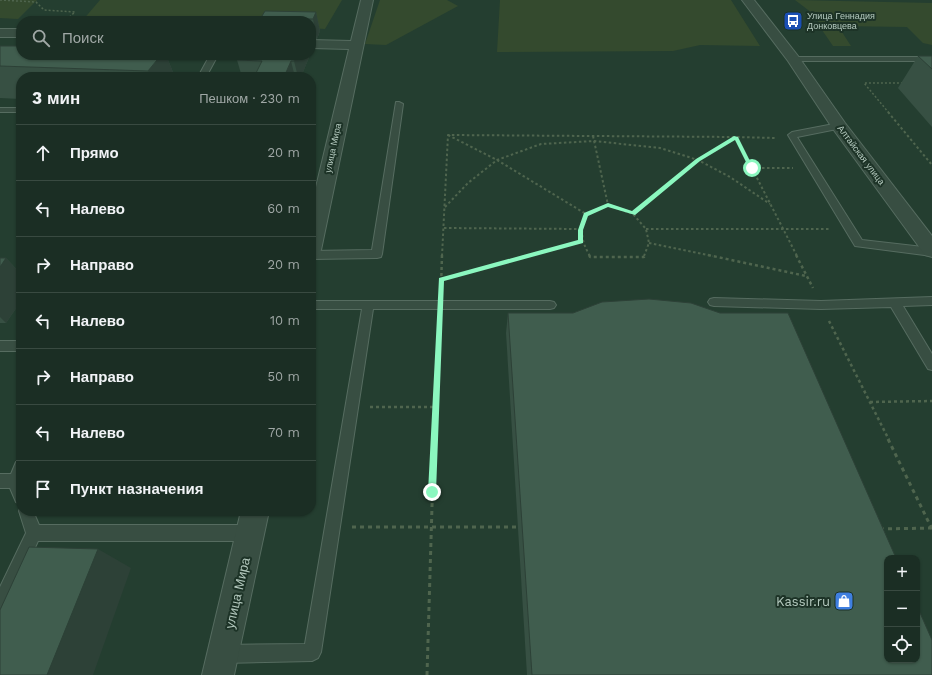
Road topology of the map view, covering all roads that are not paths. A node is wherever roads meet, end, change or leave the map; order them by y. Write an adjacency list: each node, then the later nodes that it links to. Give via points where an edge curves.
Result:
1 (367, 0): 6 (street, улица Мира)
2 (748, 0): 8 (street, Алтайская улица)
3 (0, 33): 4 (street)
4 (16, 33)
5 (316, 44): 6 (street)
6 (355, 45): 15 (street, улица Мира)
7 (211, 60): 10 (lane)
8 (793, 60): 9 (lane); 14 (street, Алтайская улица)
9 (930, 61)
10 (205, 72)
11 (399, 104): 17 (lane, via 377,254)
12 (0, 110): 13 (lane)
13 (16, 110)
14 (839, 126): 16 (street, Алтайская улица); 16 (lane, via 792,134 858,243)
15 (316, 227)
16 (932, 251)
17 (316, 255)
18 (932, 301): 20 (lane)
19 (714, 302): 20 (lane)
20 (894, 302): 26 (lane)
21 (316, 305): 22 (lane)
22 (368, 305): 23 (lane); 33 (lane, via 312,652)
23 (550, 305)
24 (0, 346): 25 (lane)
25 (16, 346)
26 (932, 365)
27 (0, 481): 28 (lane)
28 (16, 481)
29 (28, 516): 31 (lane)
30 (253, 522): 31 (lane); 33 (street, улица Мира)
31 (34, 533): 32 (lane)
32 (0, 605)
33 (220, 665)

